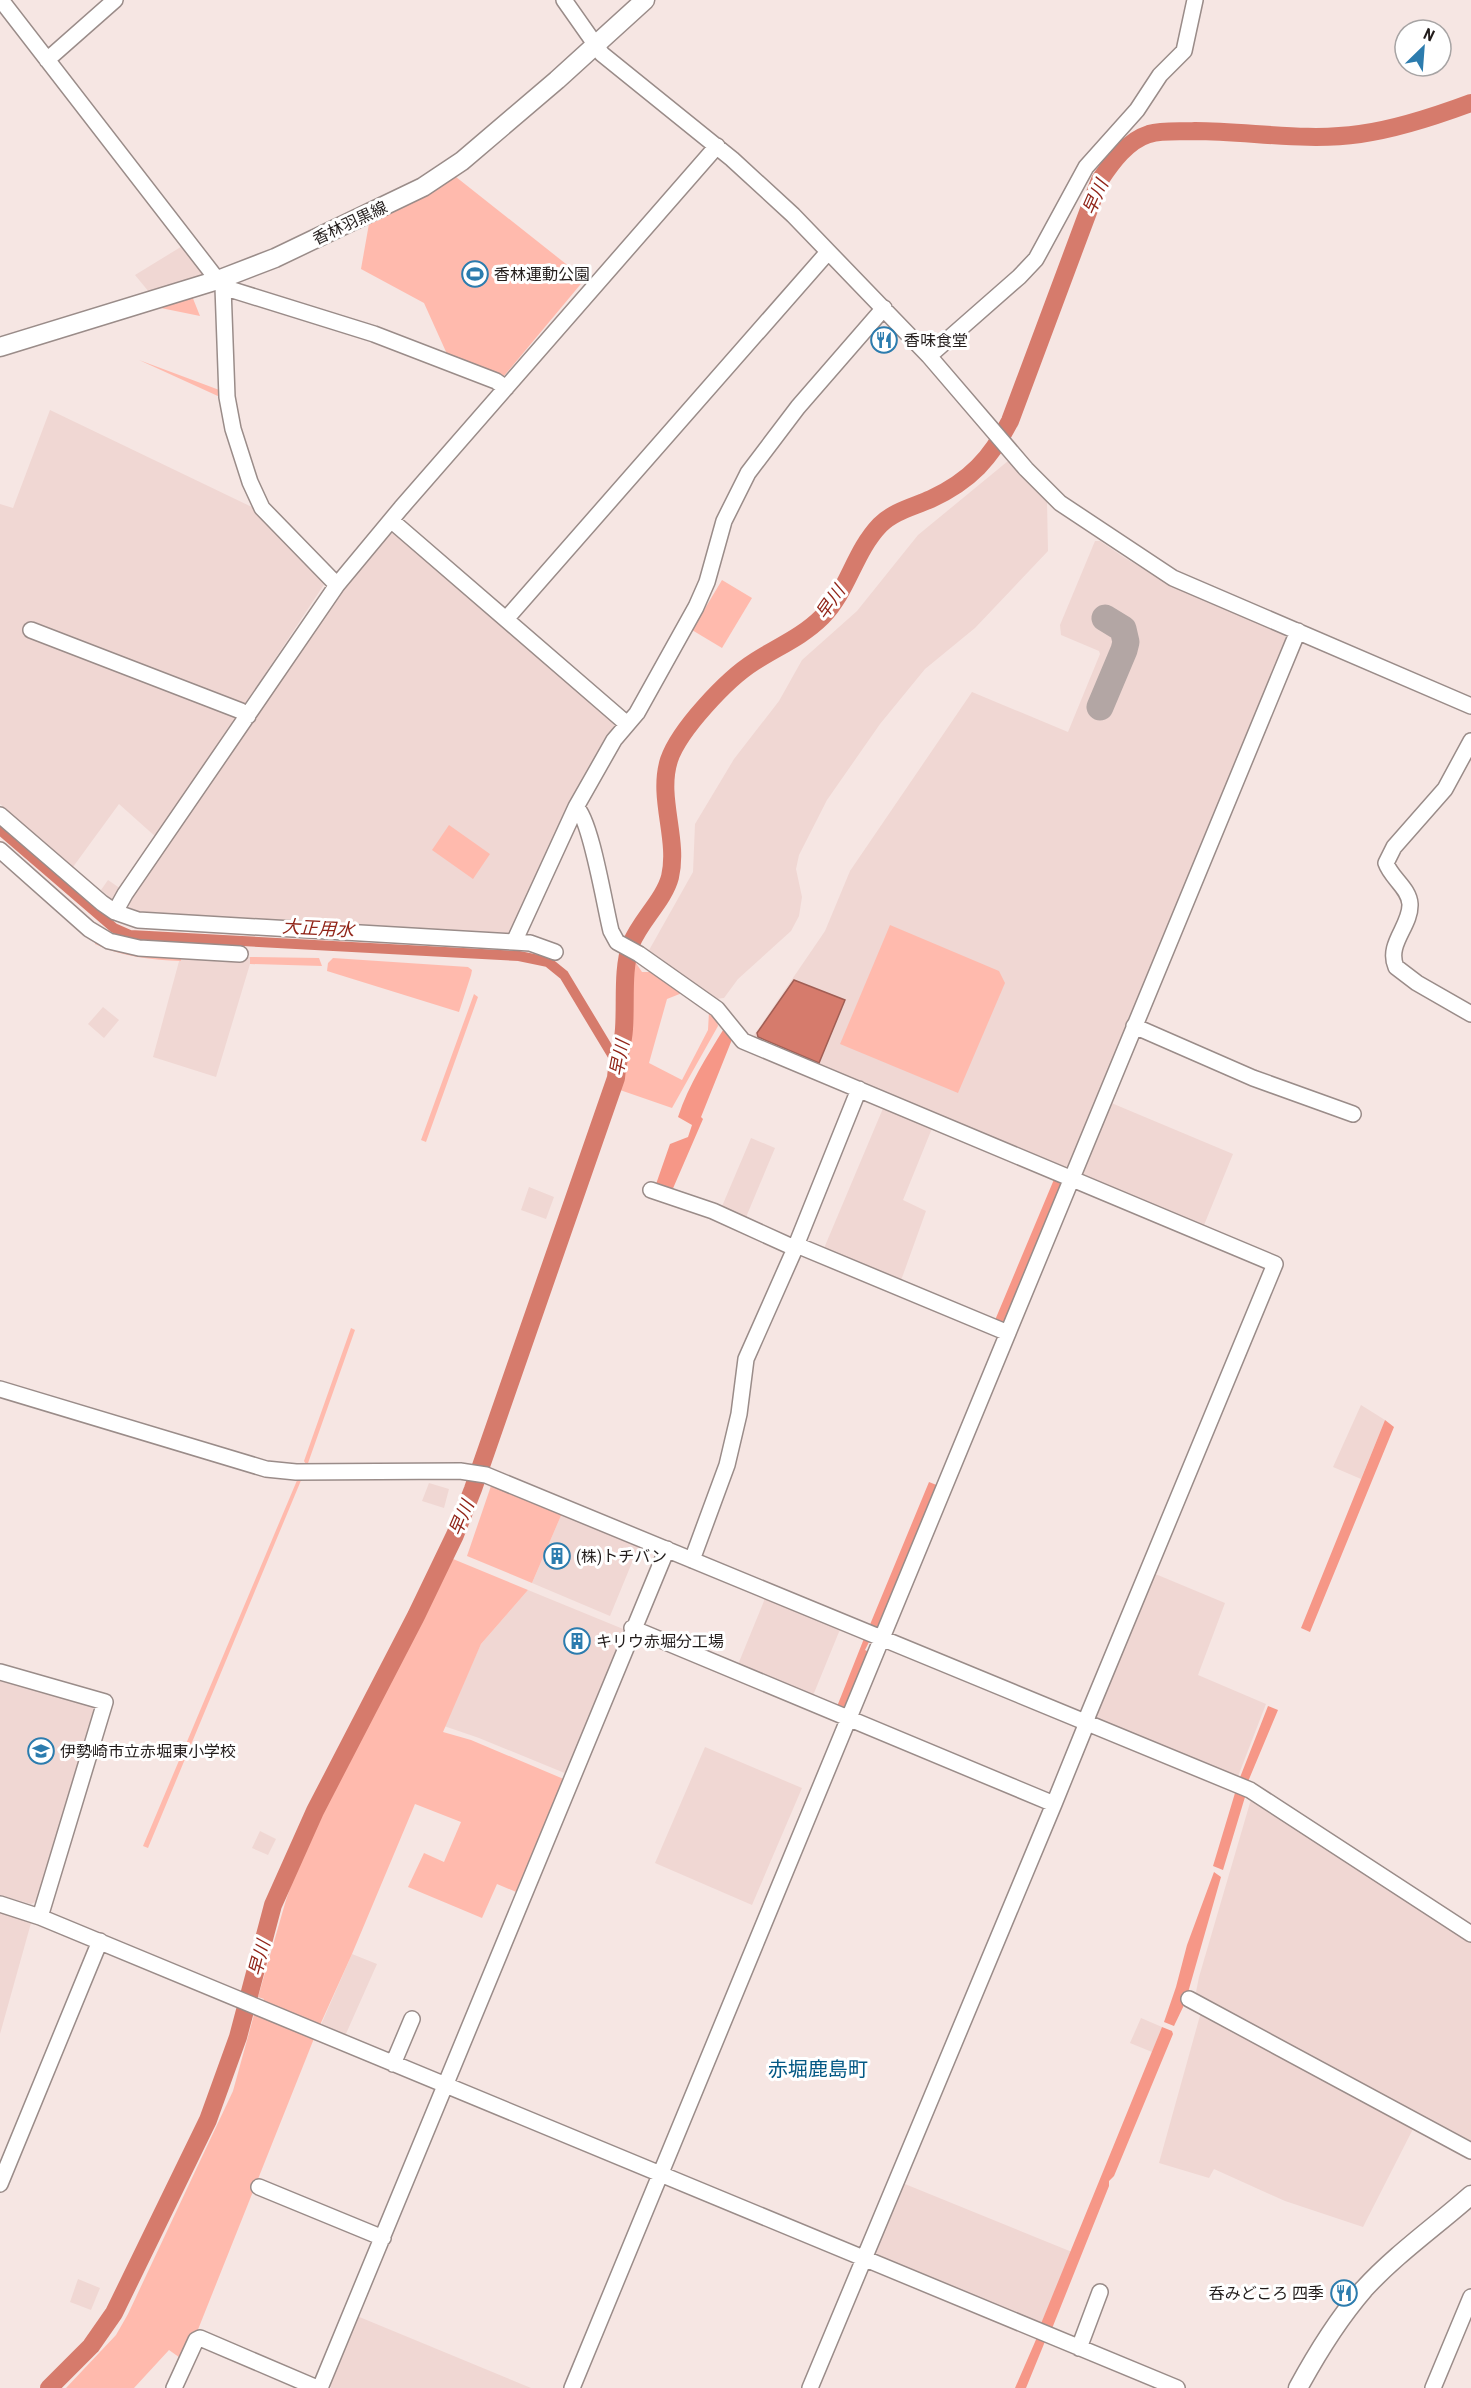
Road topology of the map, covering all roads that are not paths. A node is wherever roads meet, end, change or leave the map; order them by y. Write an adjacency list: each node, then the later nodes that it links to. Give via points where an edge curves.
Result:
1 (1, 0): 7 (street)
2 (115, 0): 7 (street)
3 (564, 0): 6 (street)
4 (645, 0): 6 (main road, 香林羽黒線)
5 (1195, 0): 13 (street, via 1184,51 1086,167 1036,259)
6 (594, 45): 8 (street); 10 (main road, 香林羽黒線, via 462,160 423,188)
7 (47, 60): 10 (street)
8 (717, 146): 9 (street); 14 (street)
9 (828, 252): 11 (street); 17 (street)
10 (220, 284): 12 (main road, 香林羽黒線); 14 (street, via 401,343); 16 (street, via 226,397 250,482 262,508)
11 (884, 308): 13 (street); 22 (street, via 752,467 724,521 696,607 637,713)
12 (0, 347)
13 (929, 356): 19 (street, via 1060,502 1163,572)
14 (506, 388): 15 (street)
15 (392, 520): 16 (street); 17 (street)
16 (337, 585): 21 (street)
17 (507, 618): 22 (street)
18 (31, 630): 21 (street)
19 (1298, 631): 20 (street); 32 (street)
20 (1471, 706)
21 (248, 716): 27 (street)
22 (627, 724): 24 (street)
23 (1471, 741): 31 (street, via 1445,789 1394,847 1386,863 1410,902 1394,951 1396,967)
24 (576, 807): 28 (street); 33 (street, via 587,829 617,942 717,1009 743,1041)
25 (0, 815): 27 (street)
26 (0, 850): 30 (street, via 94,934 109,941 139,948)
27 (115, 912): 28 (street, via 147,921)
28 (514, 942): 29 (street)
29 (555, 952)
30 (240, 954)
31 (1471, 1014)
32 (1134, 1026): 34 (street, via 1253,1078); 35 (street)
33 (860, 1089): 35 (street); 37 (street)
34 (1353, 1114)
35 (1072, 1179): 38 (street); 46 (street, via 1275,1264)
36 (651, 1190): 37 (street)
37 (795, 1246): 38 (street); 41 (street, via 746,1359 729,1456)
38 (1008, 1333): 43 (street)
39 (0, 1389): 40 (street, via 266,1469 486,1475)
40 (667, 1549): 41 (street); 42 (street)
41 (692, 1560): 43 (street)
42 (632, 1628): 45 (street); 55 (street)
43 (882, 1638): 45 (street); 46 (street)
44 (0, 1672): 49 (street, via 105,1702)
45 (849, 1716): 47 (street); 57 (street)
46 (1086, 1723): 47 (street); 50 (street, via 1250,1790)
47 (1054, 1804): 62 (street)
48 (0, 1904): 49 (street)
49 (40, 1917): 51 (street)
50 (1471, 1934)
51 (100, 1941): 54 (street); 58 (street)
52 (1189, 1999): 56 (street)
53 (412, 2019): 54 (street)
54 (393, 2064): 55 (street)
55 (446, 2085): 57 (street); 61 (street)
56 (1471, 2151)
57 (660, 2174): 62 (street); 68 (street)
58 (0, 2184)
59 (259, 2187): 61 (street)
60 (1471, 2195): 71 (main road, via 1365,2289 1326,2340)
61 (383, 2238): 67 (street)
62 (864, 2258): 65 (street); 69 (street)
63 (1100, 2292): 65 (street)
64 (1471, 2297): 72 (street)
65 (1079, 2348): 70 (street)
66 (174, 2388): 67 (street, via 200,2338)
67 (319, 2388)
68 (572, 2388)
69 (810, 2388)
70 (1177, 2388)
71 (1298, 2388)
72 (1432, 2388)

